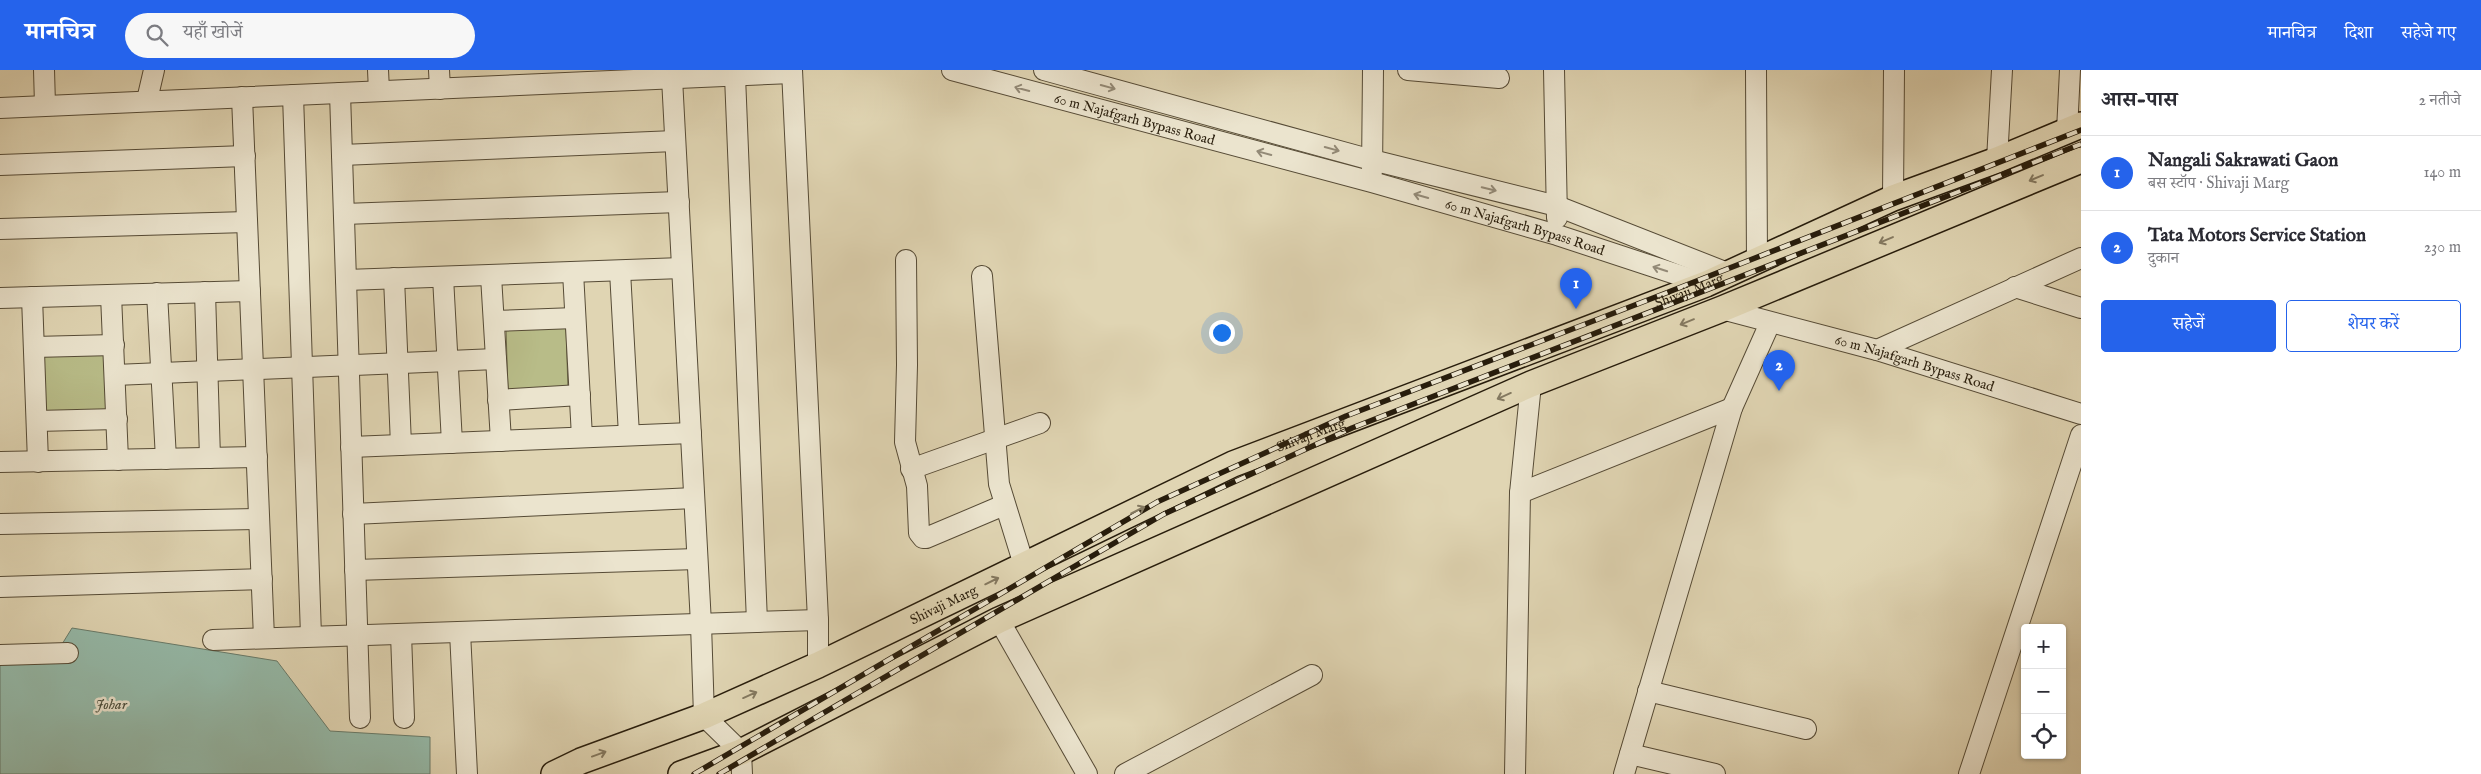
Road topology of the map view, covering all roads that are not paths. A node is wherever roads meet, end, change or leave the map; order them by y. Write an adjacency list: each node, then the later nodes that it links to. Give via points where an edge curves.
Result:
1 (44, 70): 24 (street)
2 (154, 70): 23 (street)
3 (378, 70): 19 (street)
4 (952, 70): 34 (street, 60 m Najafgarh Bypass Road, one-way to 4)
5 (1044, 70): 30 (street, 60 m Najafgarh Bypass Road, one-way to 30)
6 (1373, 70): 30 (street)
7 (1408, 70): 17 (street)
8 (1554, 70): 37 (street)
9 (1756, 70): 44 (street)
10 (1894, 70): 35 (street)
11 (2002, 70): 31 (street)
12 (2070, 70): 26 (street)
13 (792, 72): 14 (street); 115 (street)
14 (735, 76): 16 (street); 117 (street)
15 (500, 78): 16 (street); 18 (street)
16 (672, 78): 27 (street)
17 (1498, 78)
18 (440, 79): 19 (street)
19 (379, 91): 20 (street)
20 (340, 93): 21 (street); 28 (street)
21 (293, 95): 22 (street); 75 (street)
22 (242, 97): 23 (street); 29 (street)
23 (147, 100): 24 (street)
24 (45, 105): 25 (street)
25 (0, 108)
26 (2074, 128): 31 (main road, Shivaji Marg)
27 (675, 140): 28 (street); 36 (street)
28 (342, 155): 38 (street)
29 (244, 156): 33 (street); 39 (street)
30 (1372, 160): 34 (street); 37 (street, 60 m Najafgarh Bypass Road, one-way to 37)
31 (1997, 160): 35 (main road, Shivaji Marg)
32 (2081, 160): 61 (main road, Shivaji Marg, one-way to 61)
33 (0, 164)
34 (1372, 182): 41 (street, 60 m Najafgarh Bypass Road, one-way to 34)
35 (1893, 198): 44 (main road, Shivaji Marg)
36 (678, 202): 38 (street); 45 (street)
37 (1557, 206): 41 (street); 48 (street, 60 m Najafgarh Bypass Road)
38 (344, 214): 53 (street)
39 (247, 222): 40 (street); 56 (street)
40 (0, 229)
41 (1557, 235): 54 (street, 60 m Najafgarh Bypass Road, one-way to 41)
42 (2081, 258): 55 (street)
43 (906, 260): 103 (street, via 905,442)
44 (1757, 262): 48 (main road, Shivaji Marg)
45 (682, 268): 46 (street); 88 (street)
46 (620, 271): 47 (street); 90 (street)
47 (573, 272): 49 (street); 65 (street)
48 (1730, 274): 54 (main road, Shivaji Marg); 61 (main road, 60 m Najafgarh Bypass Road)
49 (491, 276): 51 (street); 66 (street)
50 (982, 276): 92 (street)
51 (443, 277): 52 (street); 72 (street)
52 (394, 278): 53 (street); 73 (street)
53 (346, 280): 74 (street)
54 (1706, 284): 63 (main road); 111 (main road, Shivaji Marg, one-way to 54, via 1233,464)
55 (2015, 287): 64 (street); 70 (street)
56 (250, 291): 57 (street); 76 (street)
57 (205, 292): 58 (street); 77 (street)
58 (157, 293): 59 (street); 78 (street)
59 (111, 295): 60 (street); 68 (street)
60 (32, 297): 62 (street); 69 (street)
61 (1749, 297): 63 (main road, Shivaji Marg)
62 (0, 298)
63 (1722, 308): 67 (street, 60 m Najafgarh Bypass Road); 80 (main road, Shivaji Marg, one-way to 80)
64 (2081, 308)
65 (575, 318): 66 (street); 81 (street)
66 (494, 322): 71 (street)
67 (1770, 323): 70 (street, 60 m Najafgarh Bypass Road); 83 (street)
68 (114, 345): 69 (street); 79 (street)
69 (34, 347): 86 (street)
70 (1877, 350): 84 (street, 60 m Najafgarh Bypass Road)
71 (496, 359): 72 (street); 82 (street)
72 (447, 361): 73 (street); 94 (street)
73 (398, 363): 74 (street); 95 (street)
74 (348, 365): 75 (street); 96 (street)
75 (302, 367): 76 (street); 122 (street)
76 (253, 369): 77 (street); 97 (street)
77 (207, 371): 78 (street); 98 (street)
78 (162, 373): 79 (street); 99 (street)
79 (115, 375): 85 (street)
80 (1531, 384): 104 (street); 116 (main road, Shivaji Marg, one-way to 116)
81 (580, 395): 82 (street); 91 (street)
82 (498, 400): 93 (street)
83 (1732, 408): 104 (street); 129 (street)
84 (2081, 414)
85 (117, 419): 86 (street); 100 (street)
86 (37, 421): 102 (street)
87 (1040, 422): 92 (street)
88 (691, 433): 90 (street); 105 (street)
89 (2081, 435): 144 (street)
90 (629, 436): 91 (street)
91 (582, 437): 93 (street)
92 (994, 440): 103 (street); 106 (street)
93 (501, 441): 94 (street)
94 (452, 443): 95 (street)
95 (401, 445): 96 (street)
96 (351, 447): 107 (street)
97 (257, 457): 98 (street); 108 (street)
98 (210, 458): 99 (street)
99 (166, 459): 100 (street)
100 (118, 460): 102 (street)
101 (0, 462): 102 (street)
102 (38, 462)
103 (911, 468): 106 (street, via 918,495 919,533 923,538)
104 (1520, 493): 141 (street)
105 (694, 498): 107 (street); 110 (street)
106 (1004, 505): 111 (street)
107 (353, 514): 112 (street)
108 (259, 520): 109 (street); 113 (street)
109 (0, 524)
110 (697, 558): 112 (street); 118 (street)
111 (1024, 565): 127 (main road, Shivaji Marg, one-way to 111)
112 (355, 570): 121 (street)
113 (262, 579): 114 (street); 123 (street)
114 (0, 587)
115 (818, 620): 117 (street); 127 (street)
116 (998, 620): 135 (main road, Shivaji Marg); 139 (street)
117 (757, 622): 118 (street)
118 (701, 624): 119 (street); 130 (street)
119 (460, 632): 120 (street); 137 (street)
120 (401, 634): 121 (street); 132 (street)
121 (357, 635): 122 (street); 131 (street)
122 (311, 636): 123 (street)
123 (264, 638): 124 (street)
124 (213, 640)
125 (68, 653): 126 (street)
126 (0, 654)
127 (818, 665): 130 (main road, Shivaji Marg, one-way to 127)
128 (1312, 675): 140 (street)
129 (1648, 691): 133 (street); 134 (street)
130 (704, 716): 135 (street); 138 (main road, Shivaji Marg, one-way to 130)
131 (360, 718)
132 (404, 718)
133 (1806, 729)
134 (1630, 754): 142 (street); 143 (street)
135 (742, 763): 136 (main road, Shivaji Marg)
136 (684, 773)
137 (467, 774)
138 (554, 774)
139 (1087, 774)
140 (1125, 774)
141 (1516, 774)
142 (1624, 774)
143 (1714, 774)
144 (1969, 774)

